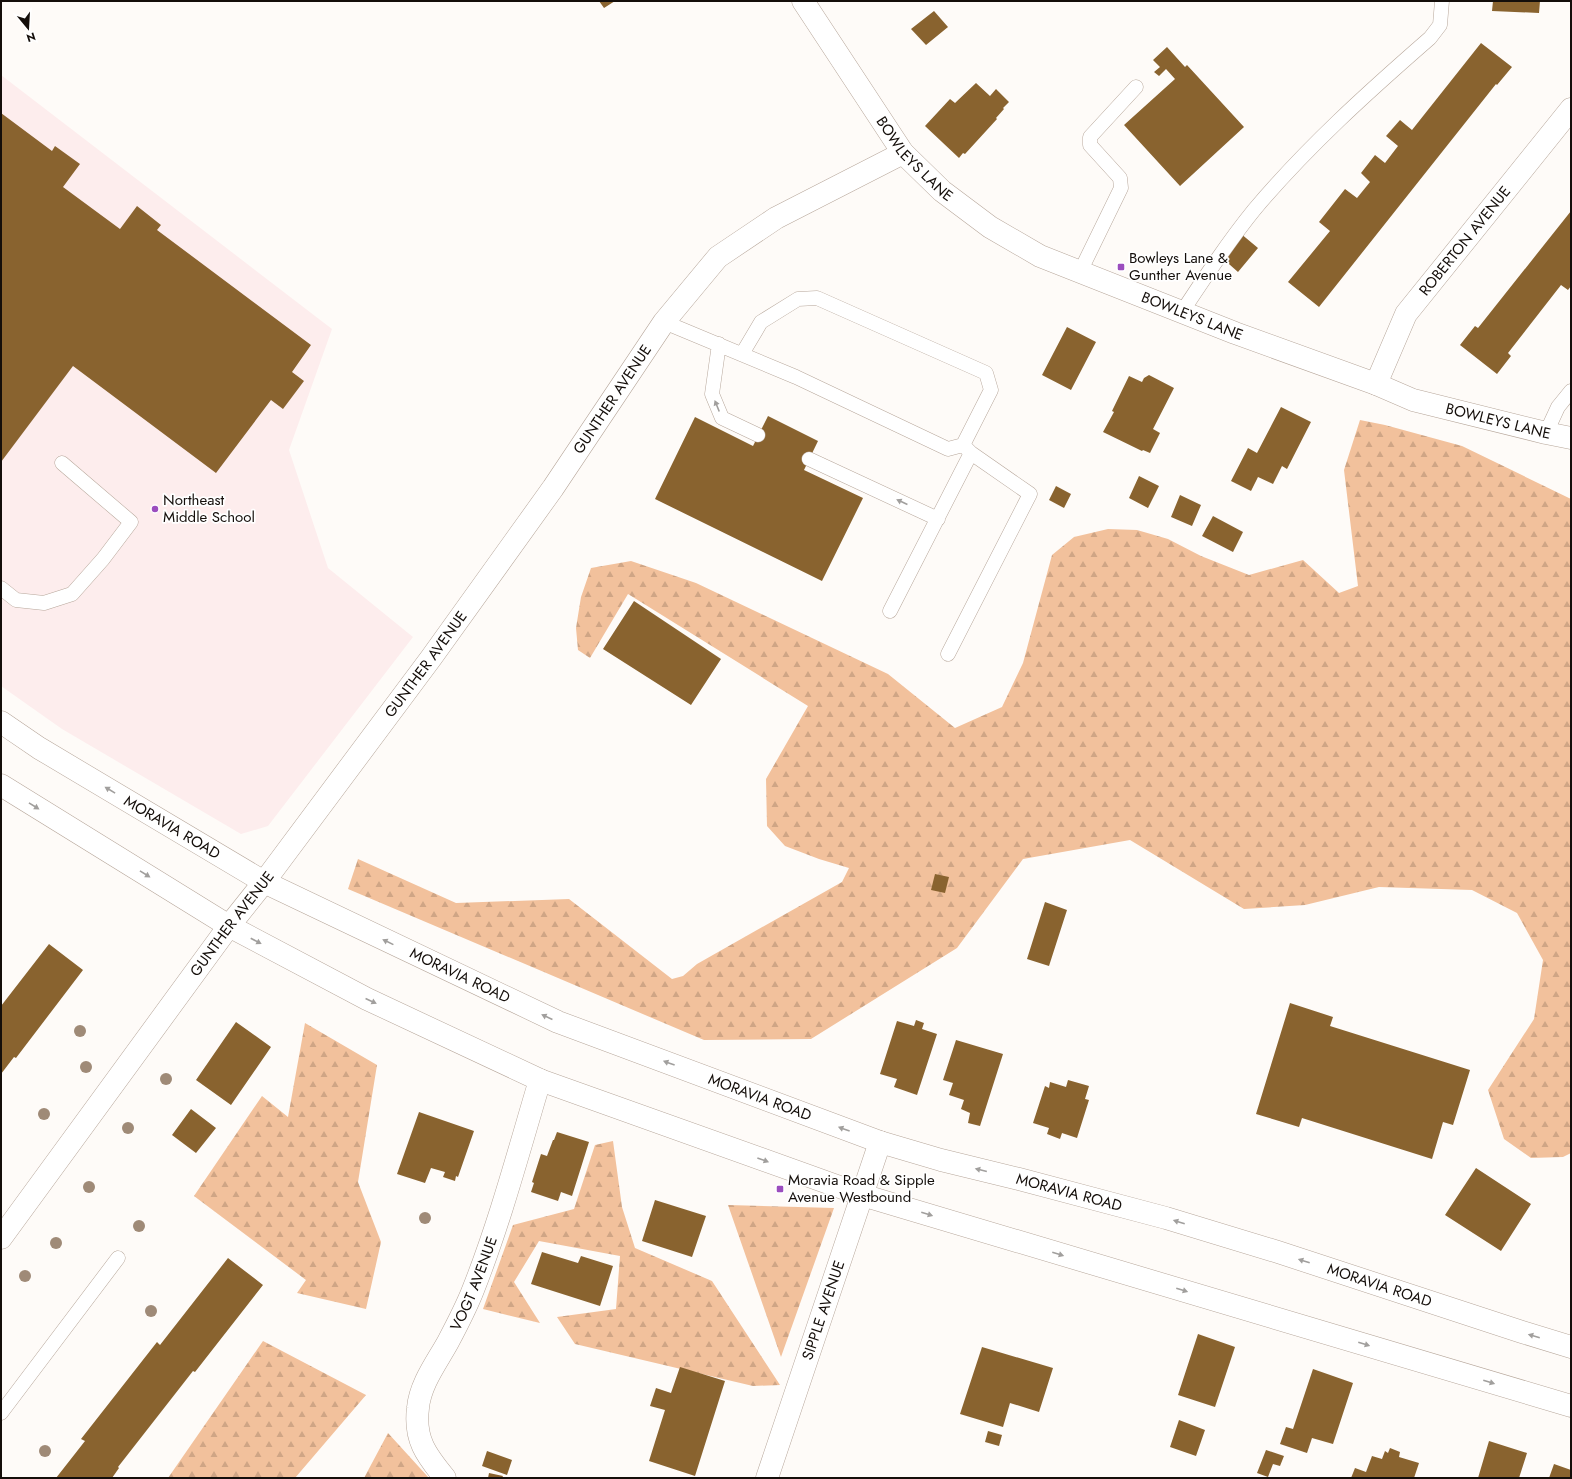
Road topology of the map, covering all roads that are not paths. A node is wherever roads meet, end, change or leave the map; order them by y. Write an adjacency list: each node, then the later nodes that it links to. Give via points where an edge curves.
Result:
1 (803, 1): 5 (street, BOWLEYS LANE)
2 (1442, 1): 7 (lane, via 1440,24 1430,38 1348,111 1291,169 1254,210)
3 (1136, 87): 6 (lane, via 1090,137 1090,145 1120,178 1121,188)
4 (1571, 109): 11 (street, ROBERTON AVENUE, via 1406,314)
5 (903, 153): 6 (street, BOWLEYS LANE, via 942,191 990,227 1040,256); 8 (street, GUNTHER AVENUE, via 776,218 718,257)
6 (1080, 272): 7 (street, BOWLEYS LANE)
7 (1182, 312): 11 (street, BOWLEYS LANE)
8 (664, 322): 9 (lane); 25 (street, GUNTHER AVENUE, via 553,488 431,658)
9 (719, 344): 10 (lane); 14 (lane, one-way to 9, via 722,418 712,394)
10 (742, 354): 16 (lane, via 948,449); 16 (lane, via 761,322 798,299 817,298 986,373 991,390)
11 (1376, 384): 13 (street, BOWLEYS LANE, via 1413,400)
12 (1571, 390): 13 (lane, via 1558,407)
13 (1546, 433): 15 (street, BOWLEYS LANE)
14 (758, 435)
15 (1571, 438)
16 (967, 449): 19 (lane); 22 (lane, via 1030,494)
17 (809, 459): 19 (lane, one-way to 17)
18 (62, 463): 20 (lane, via 131,522 72,594 44,604 16,600)
19 (938, 519): 21 (lane)
20 (1, 588)
21 (890, 611)
22 (948, 654)
23 (1, 722): 25 (street, MORAVIA ROAD, one-way to 23, via 39,748)
24 (1, 785): 26 (street, one-way to 26)
25 (264, 882): 26 (street, GUNTHER AVENUE); 28 (street, MORAVIA ROAD, one-way to 25, via 558,1022)
26 (229, 926): 27 (street, one-way to 27, via 367,999); 30 (street, GUNTHER AVENUE)
27 (540, 1080): 29 (street, one-way to 29); 35 (street, VOGT AVENUE, via 491,1240 472,1291 449,1341 425,1384 418,1406 419,1440 428,1457)
28 (880, 1142): 29 (street, SIPPLE AVENUE); 32 (street, MORAVIA ROAD, one-way to 28, via 1174,1221)
29 (862, 1195): 33 (street, one-way to 33); 36 (street, SIPPLE AVENUE)
30 (1, 1238)
31 (118, 1258): 34 (lane)
32 (1571, 1347)
33 (1571, 1406)
34 (1, 1414)
35 (445, 1478)
36 (767, 1478)

